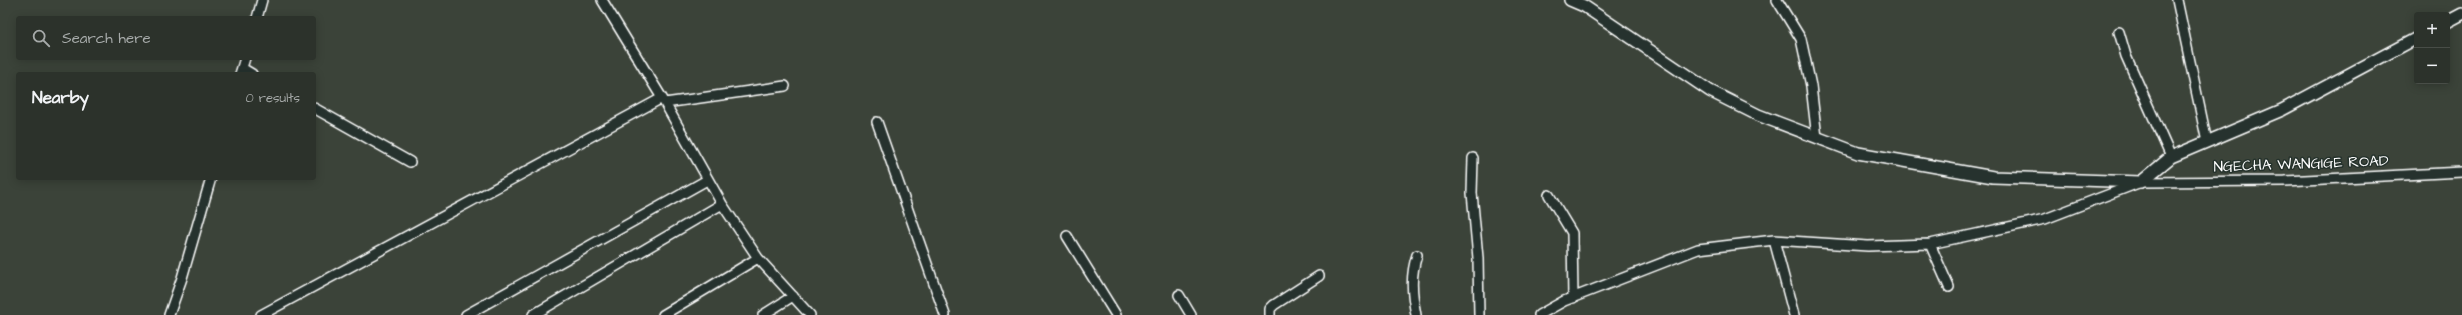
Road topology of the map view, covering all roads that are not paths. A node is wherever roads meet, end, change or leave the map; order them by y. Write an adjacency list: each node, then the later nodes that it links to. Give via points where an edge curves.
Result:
1 (262, 0): 7 (street)
2 (602, 0): 14 (street)
3 (1570, 0): 17 (main road, via 1584,6 1710,91 1758,115)
4 (1777, 0): 17 (street, via 1801,39 1811,86)
5 (2177, 0): 18 (street)
6 (2462, 14): 8 (main road)
7 (258, 16)
8 (2450, 20)
9 (2119, 32): 19 (street, via 2126,56)
10 (2414, 40): 18 (main road, via 2282,110)
11 (244, 60): 12 (street)
12 (241, 71)
13 (785, 86): 14 (street)
14 (663, 101): 24 (street); 39 (street)
15 (316, 109): 21 (street)
16 (877, 122): 45 (street)
17 (1817, 138): 25 (main road, via 1858,153 1993,177)
18 (2207, 142): 19 (main road)
19 (2171, 157): 25 (main road)
20 (1473, 158): 50 (street, via 1472,193 1478,258)
21 (410, 162)
22 (2462, 172): 25 (street, NGECHA WANGIGE ROAD, via 2285,181)
23 (210, 180): 38 (street)
24 (707, 180): 27 (street); 40 (street)
25 (2141, 182): 30 (street, via 2045,219)
26 (1549, 195): 37 (street, via 1572,233)
27 (722, 204): 32 (street); 41 (street)
28 (1067, 236): 46 (street)
29 (1774, 240): 30 (street, via 1868,246); 37 (street, via 1698,249); 52 (street)
30 (1930, 244): 34 (street)
31 (1417, 256): 49 (street, via 1412,269 1411,285)
32 (758, 258): 36 (street); 42 (street)
33 (1319, 276): 48 (street, via 1274,305 1270,309)
34 (1949, 286)
35 (1179, 295): 47 (street)
36 (793, 296): 43 (street); 44 (street)
37 (1573, 298): 51 (street)
38 (169, 315)
39 (261, 315)
40 (466, 315)
41 (533, 315)
42 (663, 315)
43 (763, 315)
44 (810, 315)
45 (945, 315)
46 (1116, 315)
47 (1191, 315)
48 (1270, 315)
49 (1416, 315)
50 (1479, 315)
51 (1539, 315)
52 (1794, 315)

